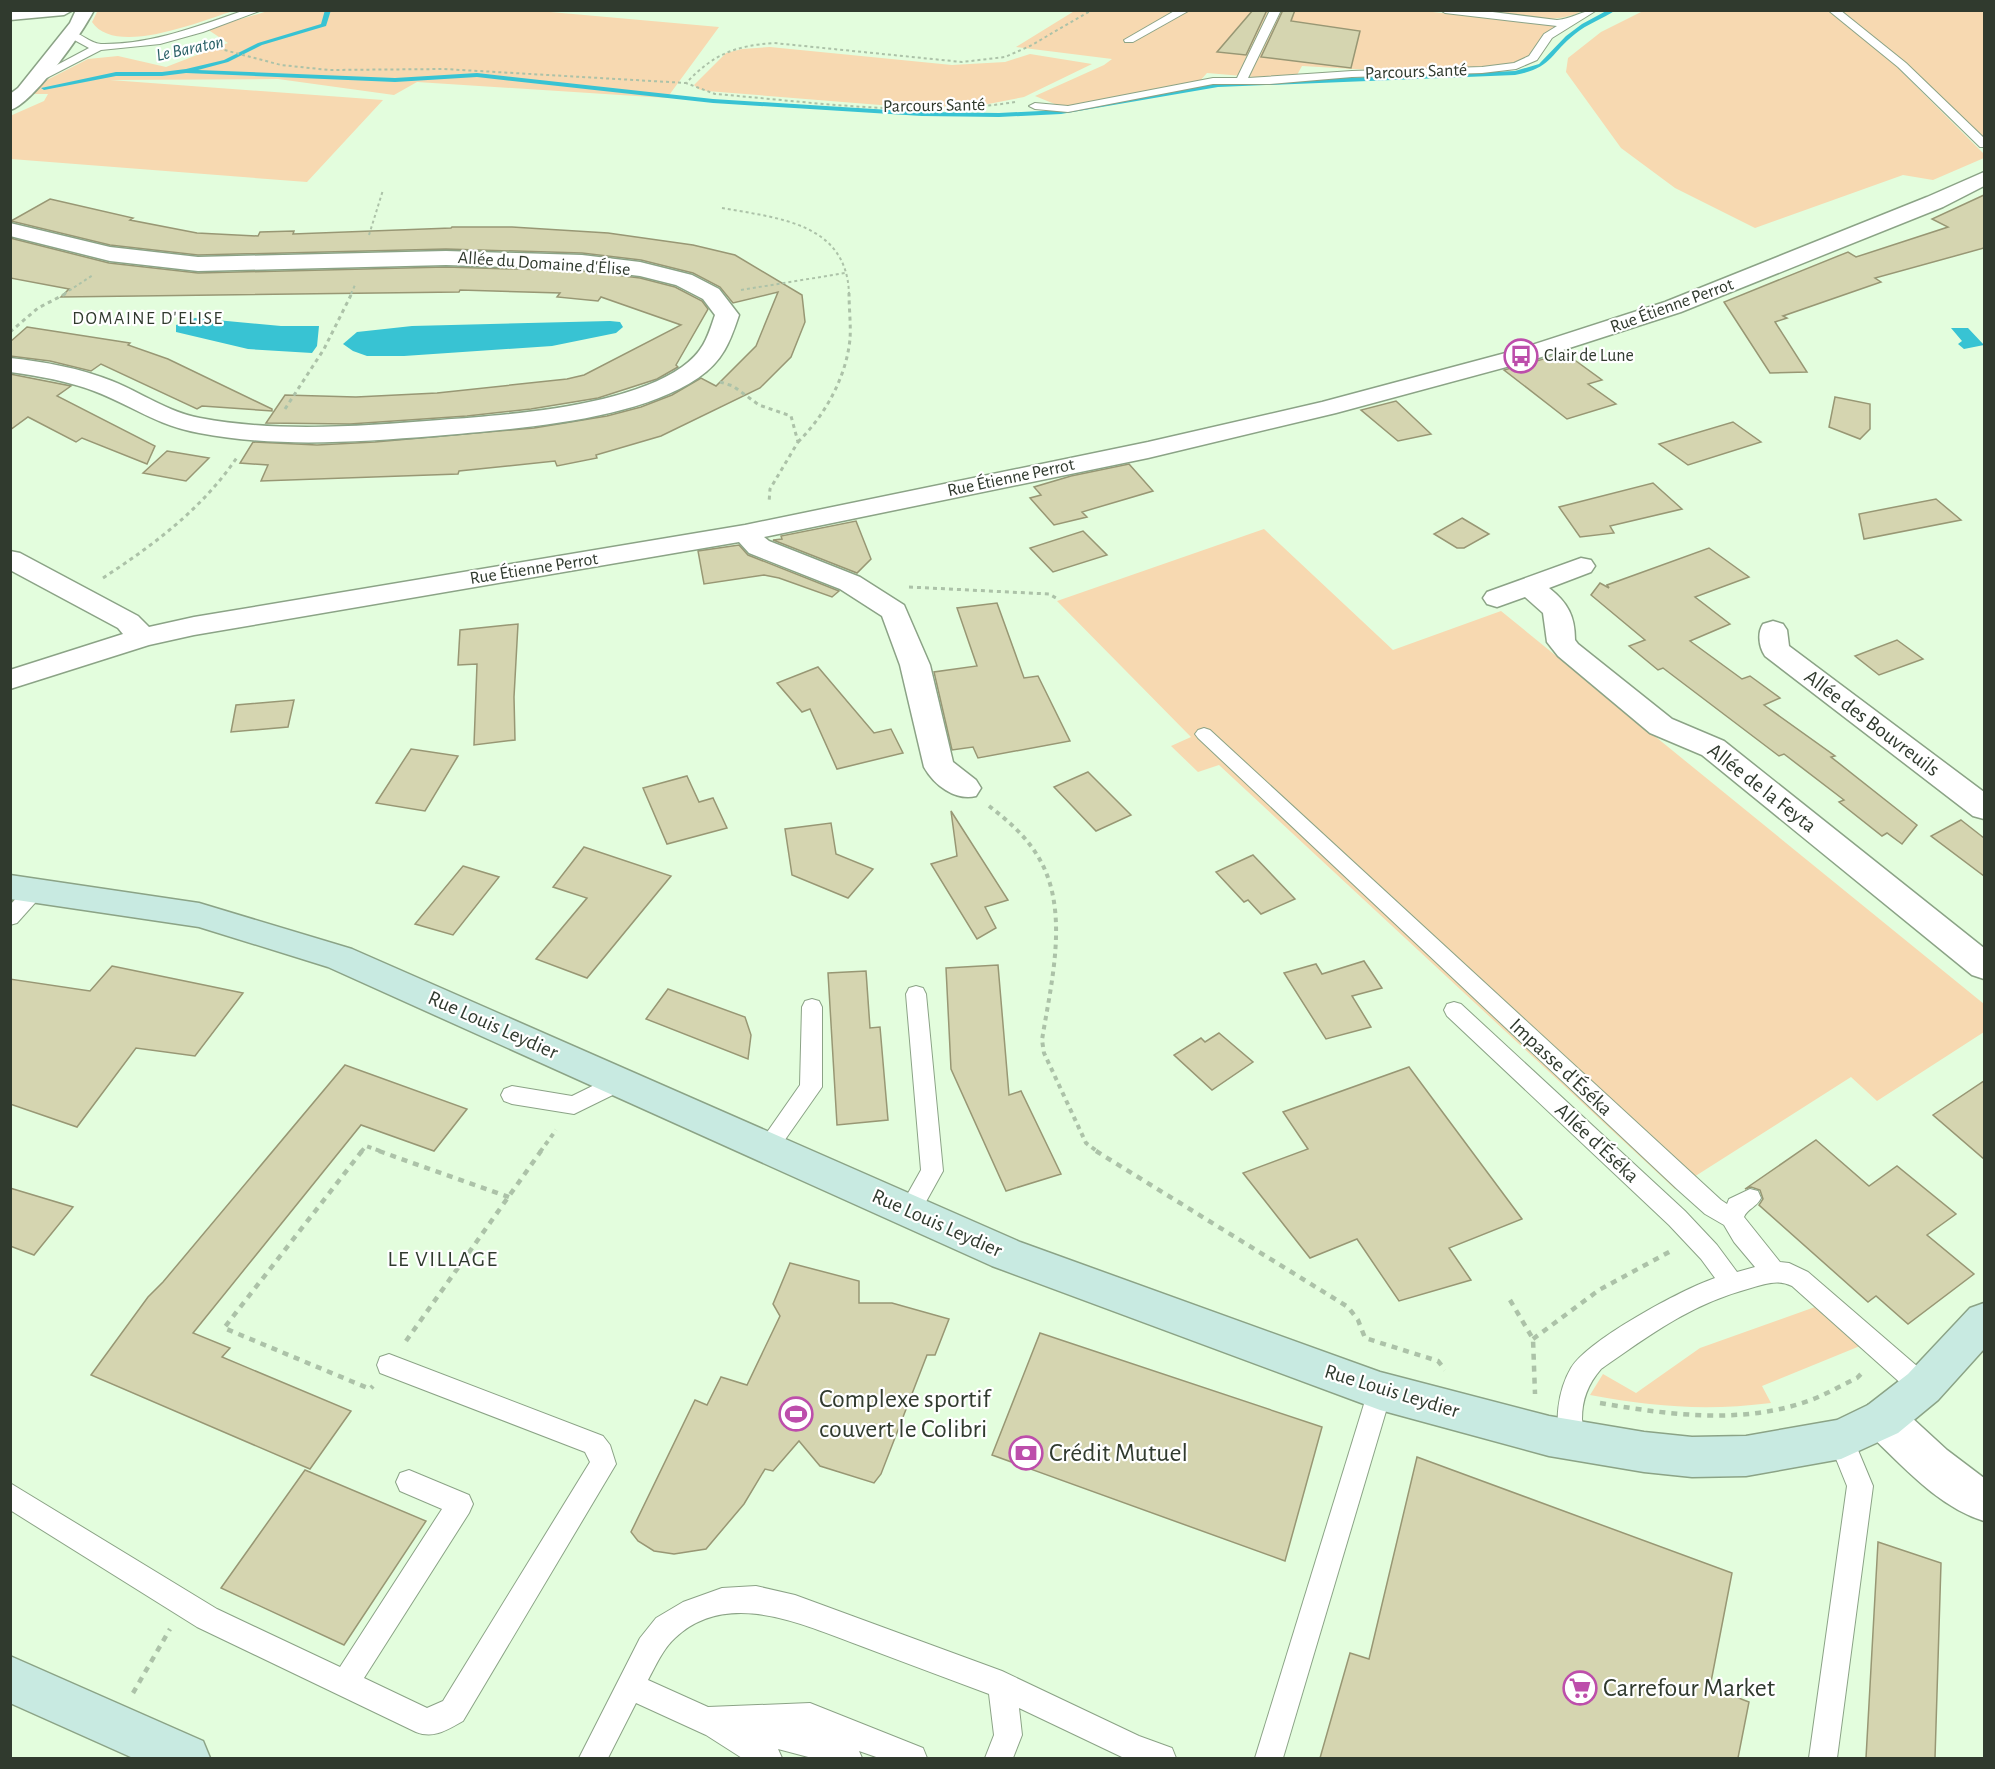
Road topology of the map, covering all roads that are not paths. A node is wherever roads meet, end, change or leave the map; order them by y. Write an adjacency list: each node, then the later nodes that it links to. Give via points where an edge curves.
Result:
1 (64, 10): 9 (street)
2 (85, 10): 12 (street)
3 (257, 10): 14 (lane, via 159,39)
4 (1185, 10): 13 (lane)
5 (1276, 10): 15 (lane)
6 (1445, 10): 11 (lane)
7 (1592, 10): 11 (lane, Parcours Santé)
8 (1833, 10): 19 (lane, via 1902,65)
9 (32, 12): 10 (street)
10 (10, 15)
11 (1570, 22): 15 (lane, Parcours Santé, via 1548,36 1533,58 1516,66)
12 (71, 34): 14 (lane); 16 (street)
13 (1129, 40)
14 (99, 47): 16 (lane)
15 (1241, 81): 18 (lane, Parcours Santé, via 1205,82 1068,109)
16 (31, 82): 17 (street)
17 (10, 104)
18 (1035, 106)
19 (1984, 144)
20 (1984, 178): 23 (street, Rue Étienne Perrot, via 1935,202 1718,290 1521,356 1236,431)
21 (10, 229): 22 (street, Allée du Domaine d'Élise, via 110,254 198,264 446,258 582,262 664,275 699,286 728,315 718,345 699,366 620,402 564,416 400,431 292,434 225,430 179,421 84,380)
22 (10, 365)
23 (758, 530): 29 (street, Rue Étienne Perrot); 32 (street, via 759,547 850,583 894,611 915,665 939,767)
24 (10, 559): 29 (street, via 128,622)
25 (1581, 566): 26 (street)
26 (1529, 586): 27 (street); 36 (street, Allée de la Feyta, via 1558,610 1562,619 1561,642 1568,651 1661,726 1713,748)
27 (1497, 598)
28 (1773, 630): 33 (street, Allée des Bouvreuils, via 1775,650)
29 (142, 638): 30 (street, Rue Étienne Perrot)
30 (10, 680)
31 (1204, 734): 45 (lane, Impasse d'Éséka, via 1685,1182)
32 (964, 788)
33 (1984, 808)
34 (23, 888): 35 (lane); 40 (street, Rue Louis Leydier, via 199,915 340,958)
35 (10, 918)
36 (1984, 966)
37 (916, 994): 44 (lane, via 932,1171)
38 (812, 1007): 42 (lane, via 811,1087)
39 (1454, 1010): 47 (lane, Allée d'Éséka, via 1698,1239)
40 (620, 1082): 41 (lane, via 574,1105); 42 (street, Rue Louis Leydier)
41 (512, 1095)
42 (767, 1148): 44 (street, Rue Louis Leydier)
43 (1750, 1198): 45 (lane, via 1737,1206)
44 (909, 1211): 51 (street, Rue Louis Leydier, via 1006,1254)
45 (1732, 1218): 46 (lane, Impasse d'Éséka)
46 (1774, 1272): 47 (lane); 50 (lane, via 1789,1273 1800,1280)
47 (1732, 1283): 54 (lane, via 1677,1305 1592,1361 1580,1375 1572,1398)
48 (1984, 1321): 50 (street, Rue Louis Leydier)
49 (389, 1365): 59 (lane, via 594,1444 603,1464 453,1711 426,1722)
50 (1923, 1387): 52 (street, Rue Louis Leydier)
51 (1380, 1391): 54 (street, Rue Louis Leydier); 71 (lane)
52 (1883, 1419): 53 (street, Rue Louis Leydier); 57 (street, via 1933,1466)
53 (1841, 1439): 54 (street, Rue Louis Leydier, via 1746,1456 1692,1457); 72 (lane, via 1860,1486)
54 (1572, 1440)
55 (409, 1482): 59 (lane, via 460,1504)
56 (10, 1495): 59 (lane, via 207,1618)
57 (1984, 1501)
58 (10, 1679): 63 (street)
59 (345, 1683)
60 (1002, 1685): 61 (lane, via 795,1608 756,1599 722,1601 692,1611 666,1628 650,1648); 69 (lane, via 1008,1735); 70 (lane, via 1135,1749)
61 (630, 1686): 62 (lane); 64 (lane)
62 (707, 1721): 65 (lane); 66 (lane); 67 (lane, via 798,1739); 68 (lane, via 810,1717)
63 (186, 1758)
64 (593, 1758)
65 (746, 1758)
66 (768, 1758)
67 (848, 1758)
68 (913, 1758)
69 (999, 1758)
70 (1162, 1758)
71 (1269, 1758)
72 (1823, 1758)

